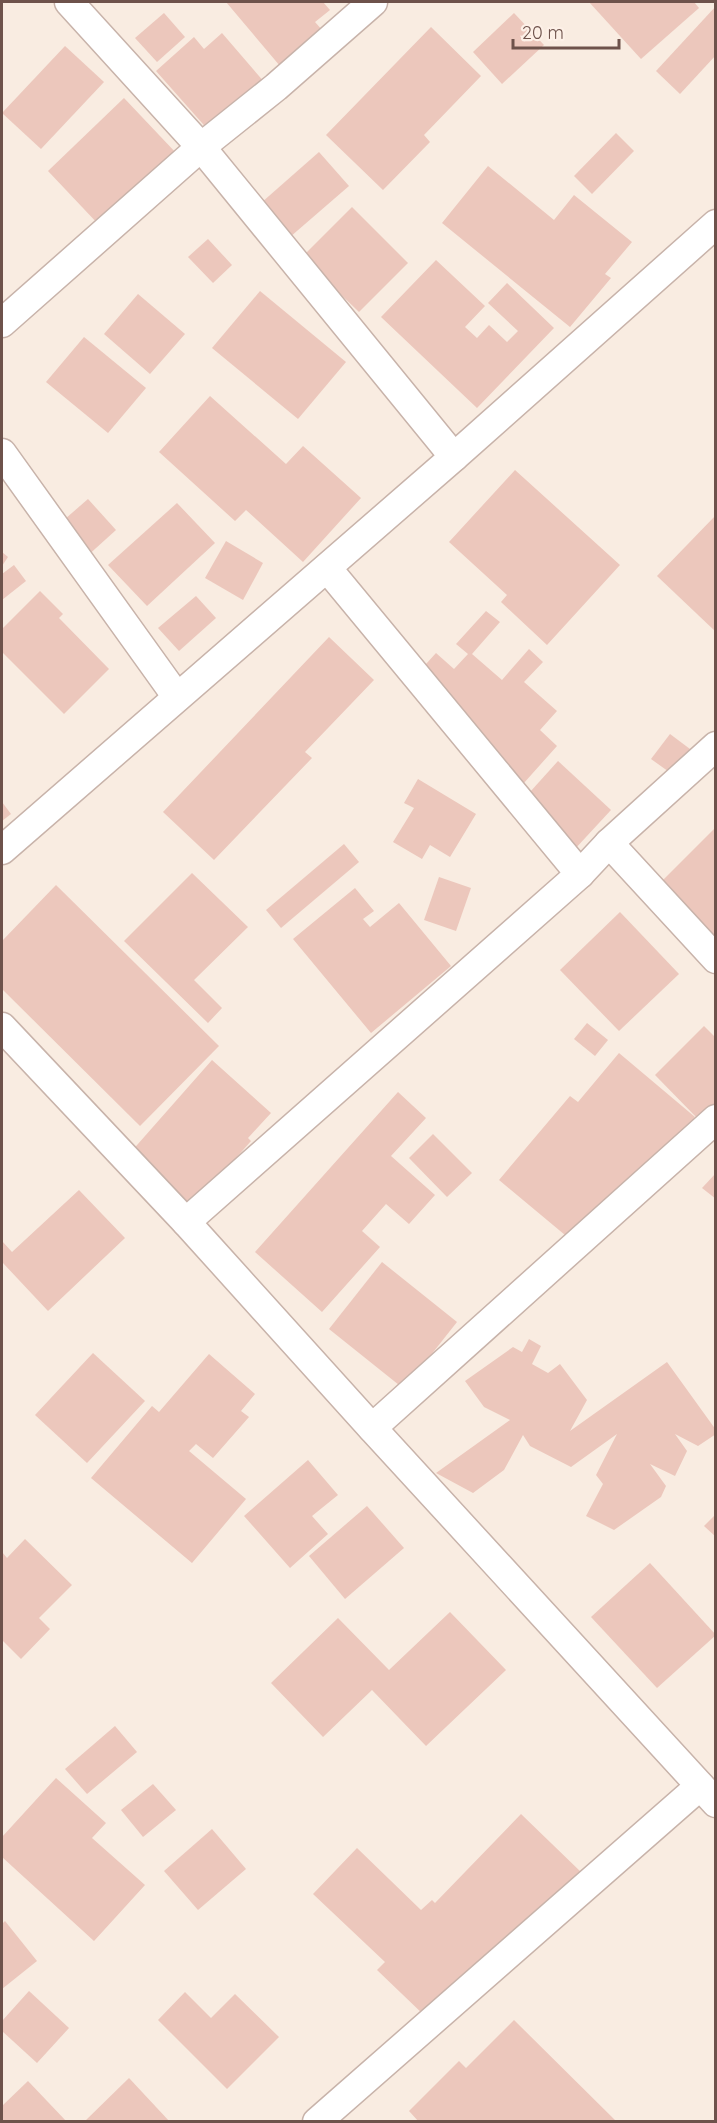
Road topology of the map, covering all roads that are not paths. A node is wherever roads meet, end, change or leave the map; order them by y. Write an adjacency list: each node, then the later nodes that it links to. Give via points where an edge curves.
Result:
1 (69, 2): 3 (street)
2 (374, 2): 3 (street)
3 (201, 147): 5 (street); 7 (street)
4 (714, 229): 7 (street)
5 (2, 323)
6 (2, 453): 9 (street)
7 (454, 457): 8 (street)
8 (327, 567): 9 (street); 13 (street)
9 (177, 697): 12 (street)
10 (716, 746): 11 (street)
11 (609, 843): 13 (street); 14 (street)
12 (2, 850)
13 (580, 874): 17 (street)
14 (716, 959)
15 (2, 1027): 17 (street)
16 (716, 1119): 18 (street)
17 (186, 1222): 18 (street)
18 (372, 1428): 19 (street)
19 (708, 1794): 20 (street)
20 (317, 2121)

